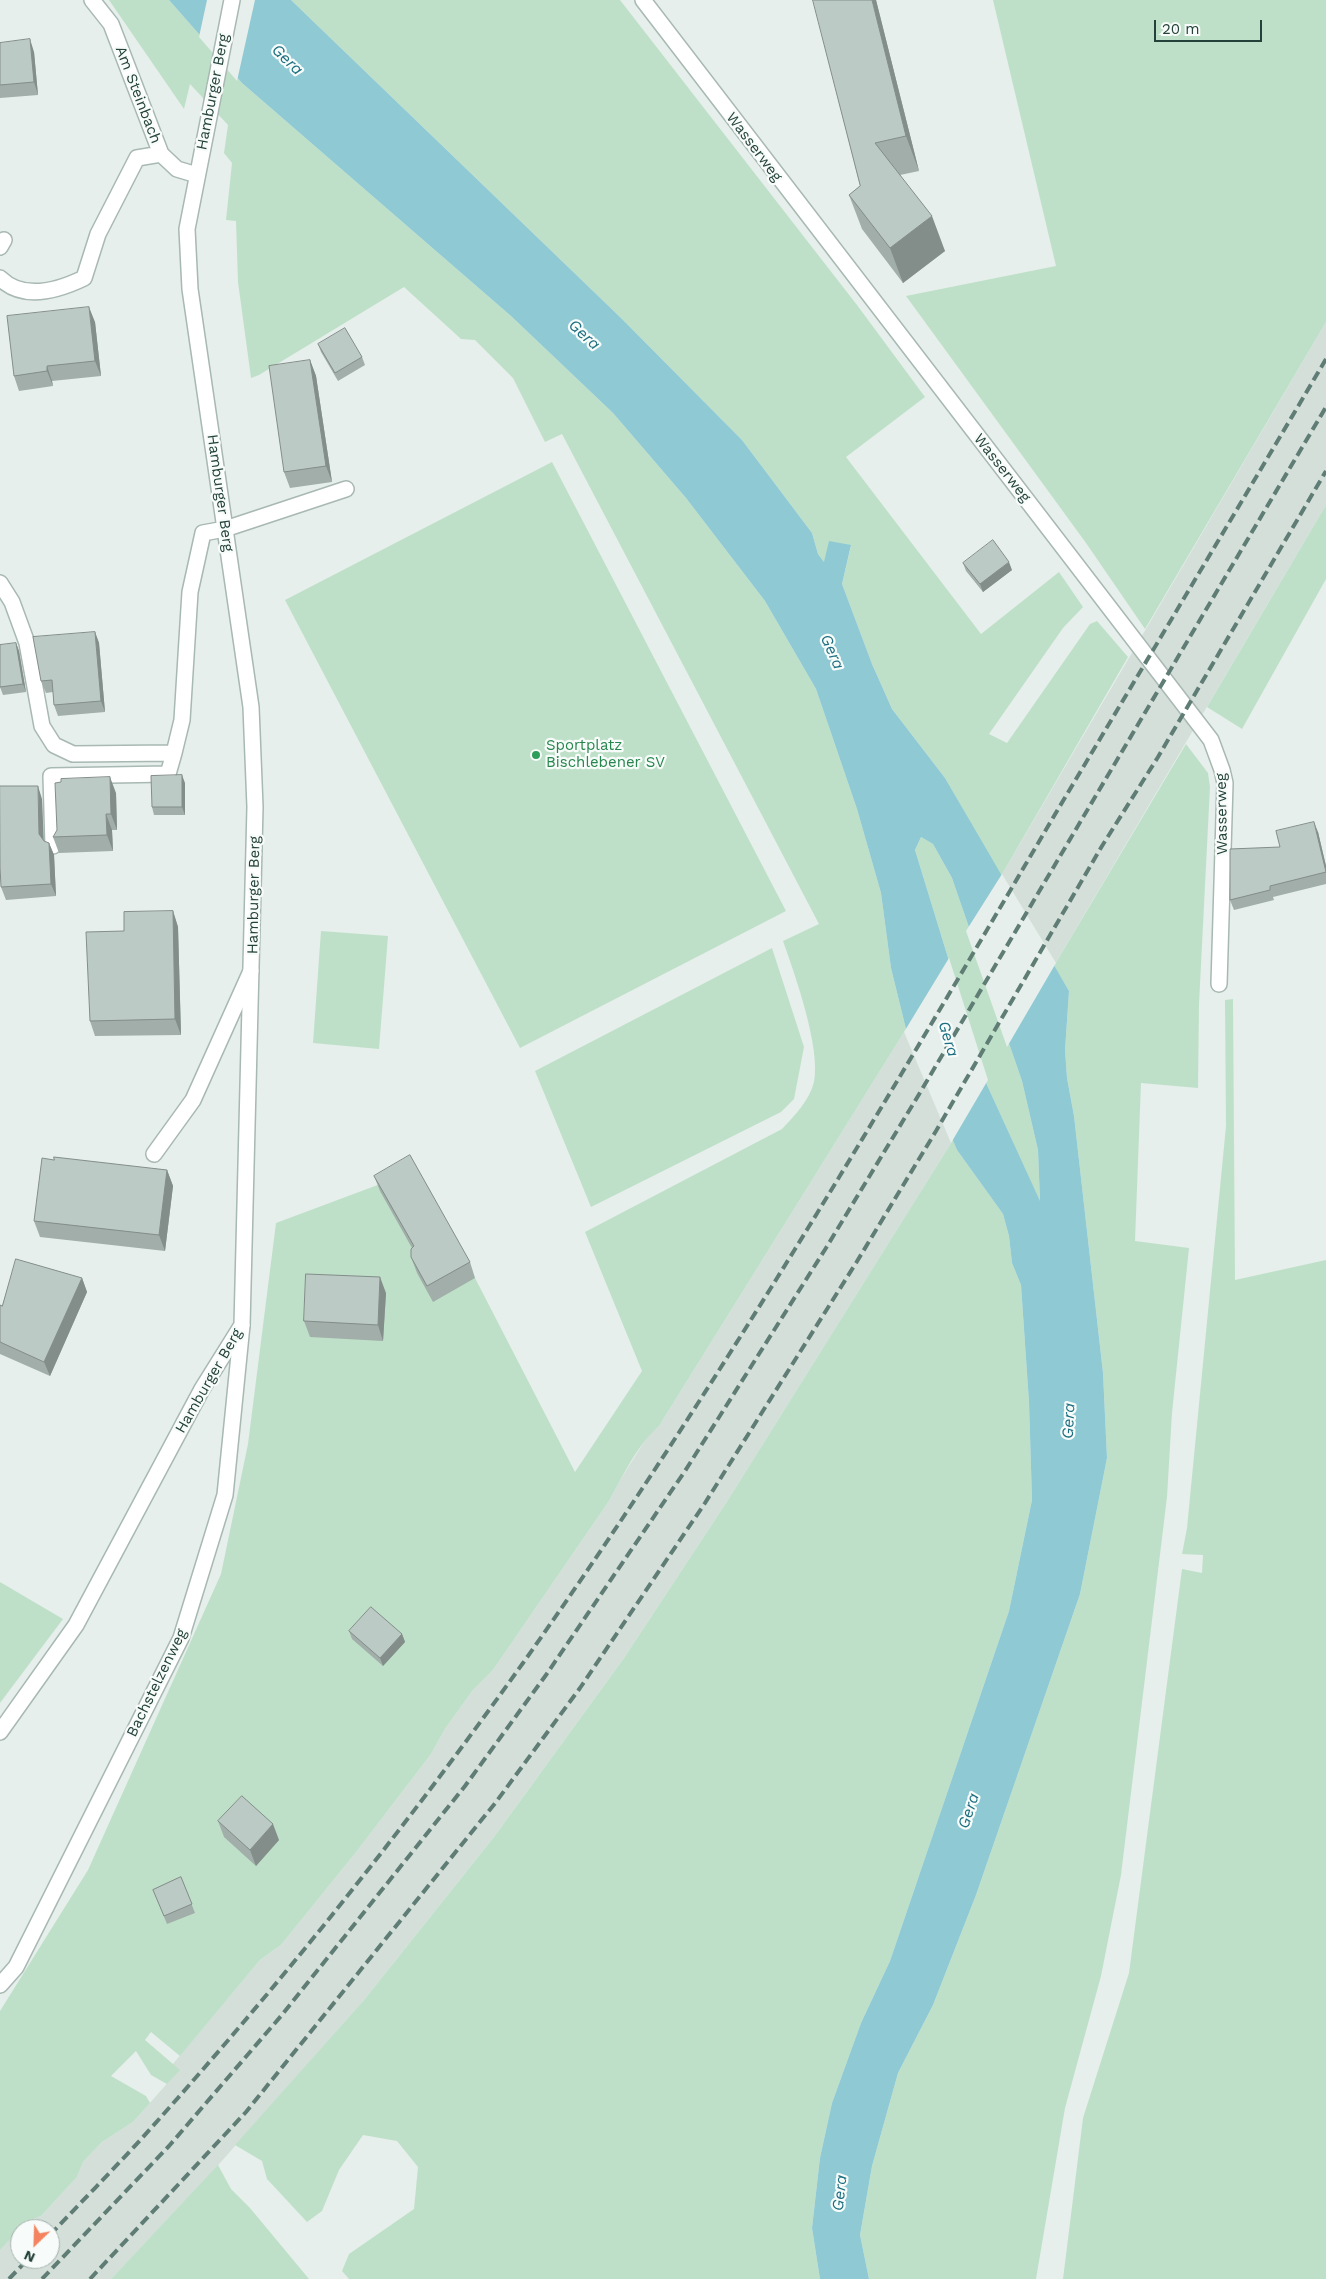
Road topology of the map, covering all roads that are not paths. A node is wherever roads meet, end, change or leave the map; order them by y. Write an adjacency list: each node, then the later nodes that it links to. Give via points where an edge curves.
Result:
1 (92, 0): 4 (street, Am Steinbach, via 111,24)
2 (232, 0): 5 (street, Hamburger Berg)
3 (648, 1): 13 (street, Wasserweg, via 1211,740 1225,783)
4 (161, 154): 5 (street, Am Steinbach, via 176,169); 6 (street, via 137,158 98,234 84,278 63,288 22,292 9,287)
5 (197, 175): 8 (street, Hamburger Berg, via 187,229 190,289)
6 (0, 278)
7 (346, 489): 8 (street)
8 (225, 529): 10 (street, via 203,533 190,592 182,720); 12 (street, Hamburger Berg, via 251,707 255,807)
9 (0, 583): 10 (street, via 12,602 28,643 42,726 54,745 73,754)
10 (174, 753): 11 (street, via 168,774 51,776)
11 (52, 846)
12 (253, 966): 14 (street, via 193,1100); 15 (street, Hamburger Berg)
13 (1219, 984)
14 (154, 1154)
15 (242, 1325): 16 (street, Hamburger Berg, via 202,1389 76,1625); 17 (street, Bachstelzenweg, via 225,1495 181,1638 16,1967)
16 (0, 1732)
17 (0, 1985)

